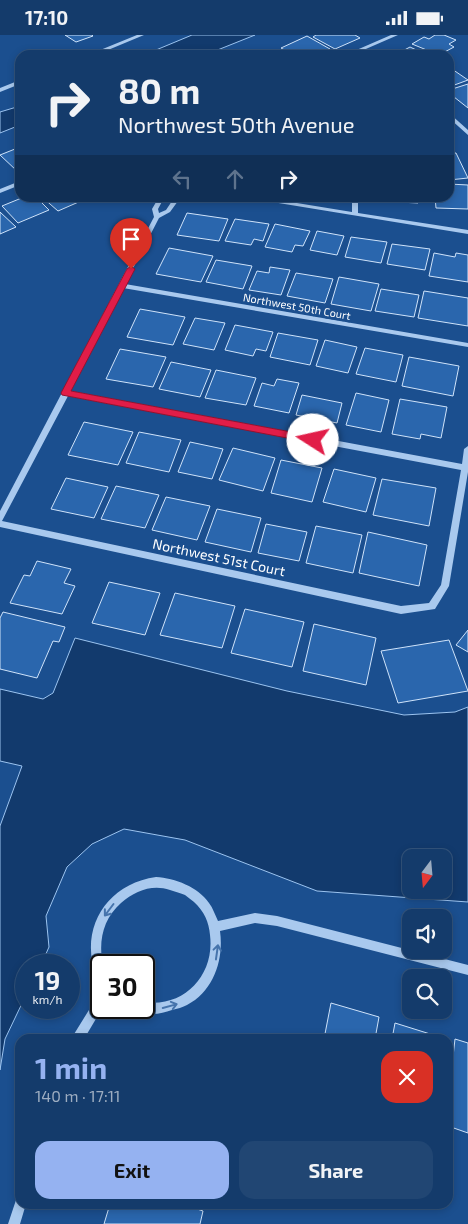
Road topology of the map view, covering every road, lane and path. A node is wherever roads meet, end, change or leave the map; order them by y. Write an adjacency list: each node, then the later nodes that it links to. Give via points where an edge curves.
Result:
1 (141, 35): 3 (street)
2 (395, 35): 4 (street)
3 (104, 50)
4 (365, 50)
5 (15, 84): 6 (street)
6 (0, 89)
7 (454, 120): 8 (street)
8 (468, 133)
9 (15, 185): 10 (street)
10 (0, 191)
11 (159, 202): 16 (street, via 155,209)
12 (175, 202): 16 (street, via 168,211)
13 (277, 202): 15 (street)
14 (355, 202): 15 (street)
15 (354, 214): 17 (street)
16 (157, 217): 18 (street)
17 (468, 232)
18 (122, 286): 19 (street, Northwest 50th Court); 20 (street)
19 (468, 345)
20 (66, 393): 22 (street); 23 (street)
21 (468, 449): 22 (street)
22 (465, 468): 24 (street, Northwest 51st Court, via 445,586 432,606 401,610)
23 (0, 519)
24 (0, 524)
25 (216, 927): 26 (street, one-way to 26, via 208,908 194,893 177,885 158,882 138,886 120,896 106,911 98,930); 27 (street, via 255,918 277,921); 28 (street, one-way to 25, via 178,1004 207,980 218,945)
26 (96, 954)
27 (468, 970)
28 (155, 1008)
29 (90, 1018): 30 (street)
30 (80, 1034)
31 (18, 1209): 32 (street)
32 (14, 1224)

